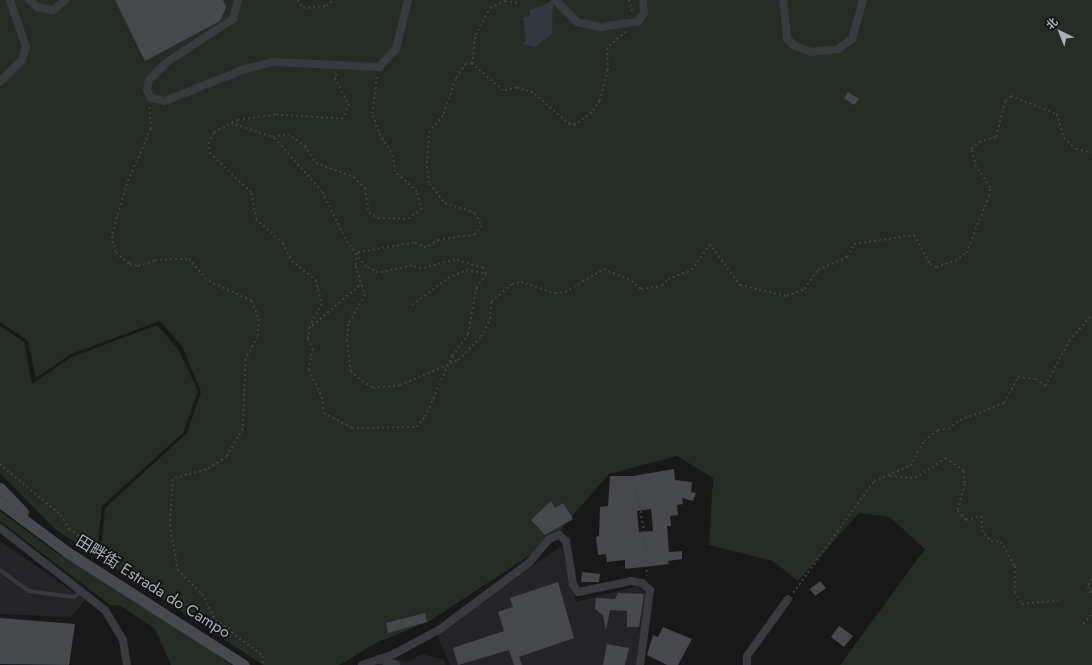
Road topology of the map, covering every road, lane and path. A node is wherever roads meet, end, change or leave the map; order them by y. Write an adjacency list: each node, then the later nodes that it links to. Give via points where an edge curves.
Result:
1 (10, 0): 18 (street, via 26,47 22,60)
2 (29, 0): 3 (street, via 37,7 53,10)
3 (66, 0)
4 (238, 0): 19 (street, via 233,19 157,71 149,80)
5 (298, 0): 6 (path, via 303,8 326,6)
6 (334, 0)
7 (408, 0): 17 (street, via 396,49)
8 (555, 0): 14 (street, via 577,22 600,27)
9 (630, 0): 14 (path)
10 (643, 0): 14 (street, via 644,13)
11 (783, 0): 12 (street, via 788,38 798,48 811,52 838,49 852,40)
12 (863, 0)
13 (520, 3): 15 (path, via 505,1 490,8 475,35)
14 (632, 24): 15 (path, via 609,43 606,86 600,101 592,113 575,125 570,125 529,91 498,88)
15 (472, 64): 23 (path, via 466,64 456,79 443,116 430,131 427,166 430,184 445,203 479,216 481,230 472,236 439,240 426,248 414,243)
16 (339, 66): 17 (street); 19 (street, via 273,62 245,69 165,101 155,100); 20 (path, via 335,78 349,104 343,120 275,115)
17 (379, 67): 21 (path, via 372,114 393,157 395,172 418,192 421,210 408,219 378,218 369,213 365,188 354,176 316,163 306,146 288,134)
18 (0, 82)
19 (148, 94): 50 (path, via 151,129 127,184 112,245 116,253 130,264 189,259 209,281 252,301 259,319 258,337 246,359 243,429 227,457 206,470 173,479 170,525 178,570 202,594 216,620 263,656)
20 (231, 123): 21 (path); 28 (path, via 214,133 209,142 210,153 252,193 256,219 283,243 292,261 316,280 322,304)
21 (273, 137): 23 (path, via 322,192 347,243)
22 (1092, 153): 29 (path, via 1076,149 1067,141 1057,114 1011,96 1005,101 996,137 979,142 971,149 989,192 980,226 966,253 955,261 936,267 930,264 914,235 854,244 848,257 818,270 804,289 787,296 740,284 710,244 691,270 668,279 662,286 641,289 632,281 604,269 565,292 555,293 521,282 512,284 491,302 492,312 481,337 458,360)
23 (357, 253): 24 (path, via 366,267 378,273 412,266 421,269 455,260 483,268); 25 (path, via 356,266)
24 (486, 274): 26 (path, via 466,270 448,278); 29 (path, via 476,288 468,334)
25 (362, 282): 28 (path); 29 (path, via 365,295 349,324 347,340 351,372 373,388 414,381)
26 (412, 305)
27 (1092, 315): 31 (path, via 1069,341 1045,386 1036,379 1018,377 1004,403 960,420 948,429 938,430 924,441 910,466)
28 (310, 327): 29 (path, via 308,340 313,349 309,370 322,397 324,413 352,428 416,427 425,417)
29 (450, 363)
30 (0, 464): 38 (path, via 62,515 69,529 94,546)
31 (890, 476): 43 (path, via 874,481); 44 (path, via 915,478 946,458 964,471 965,484 958,511 966,520 982,516 982,530 991,540 1001,542 1015,566 1015,592 1022,604)
32 (636, 487): 39 (path)
33 (0, 488): 36 (main road, 田畔街 Estrada do Campo)
34 (0, 502): 36 (main road, 田畔街 Estrada do Campo)
35 (0, 528): 41 (street)
36 (45, 536): 49 (main road, 田畔街 Estrada do Campo)
37 (0, 570): 41 (lane, via 29,591 74,597)
38 (114, 572)
39 (649, 576)
40 (1092, 579): 42 (path, via 1088,587)
41 (84, 590): 48 (street, via 114,623 126,651)
42 (1092, 595)
43 (788, 599): 54 (street, via 747,656)
44 (1059, 600)
45 (1092, 614): 46 (path)
46 (1083, 624)
47 (379, 659): 51 (street); 52 (street); 53 (street, via 411,646 448,624 529,563 545,542 559,535 566,541 573,584 578,592 630,581 642,583 650,590)
48 (127, 665)
49 (244, 665)
50 (263, 665)
51 (362, 665)
52 (396, 665)
53 (640, 665)
54 (747, 665)

